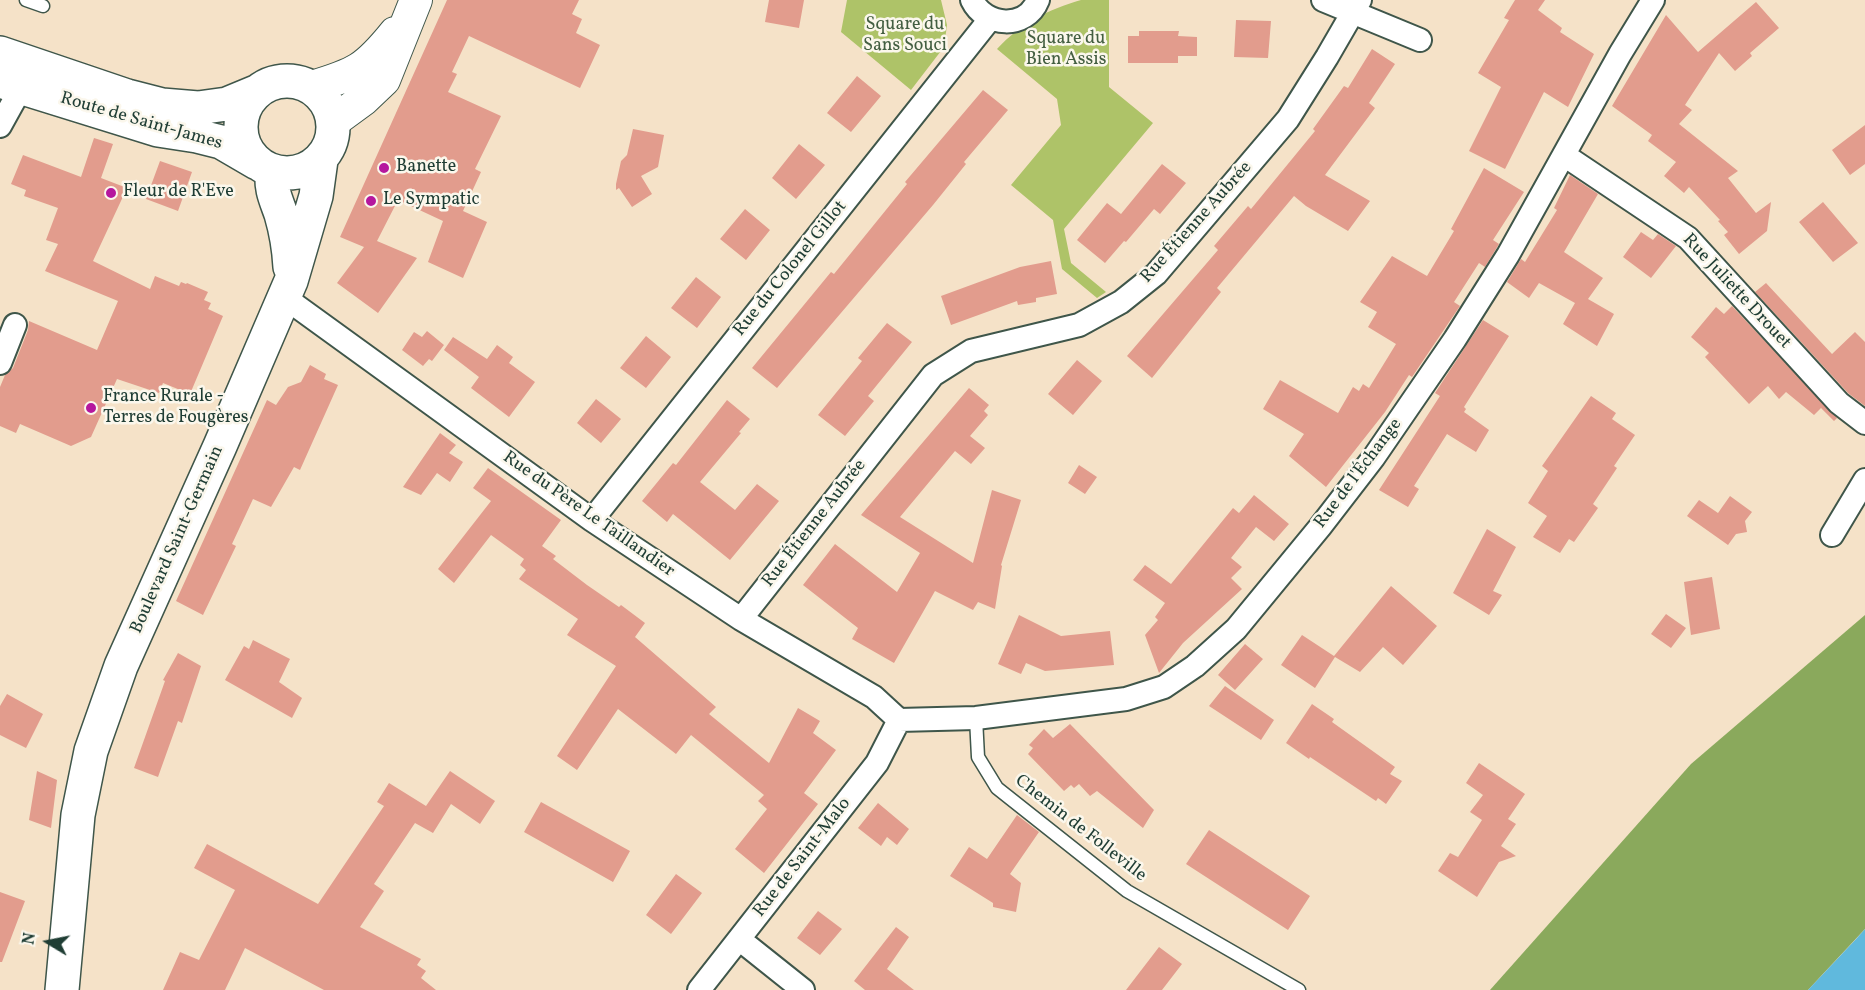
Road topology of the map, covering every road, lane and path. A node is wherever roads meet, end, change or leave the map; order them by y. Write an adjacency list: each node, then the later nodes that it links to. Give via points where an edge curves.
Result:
1 (26, 0): 6 (lane)
2 (972, 0): 9 (street)
3 (1038, 0): 9 (street, via 1027,15 1016,21)
4 (1323, 0): 7 (street)
5 (1653, 0): 17 (street, Rue de l'Échange)
6 (43, 6)
7 (1357, 6): 10 (street); 27 (street, Rue Étienne Aubrée, via 1287,119 1156,274 1121,302 1079,326 971,351 933,375)
8 (413, 7): 13 (main road, via 374,58 340,79); 15 (main road, via 384,80)
9 (990, 19): 25 (street, Rue du Colonel Gillot)
10 (1420, 40)
11 (0, 53): 14 (main road, Route de Saint-James, via 162,105 198,108 227,104)
12 (11, 85): 16 (street, Route de Saint-James); 19 (main road, Route de Saint-James, via 158,130 221,142)
13 (312, 87): 14 (main road, via 283,80); 15 (main road, via 327,102)
14 (256, 92): 19 (main road, via 246,105 241,136 246,151)
15 (334, 121): 18 (main road, via 332,142)
16 (0, 126)
17 (1564, 155): 23 (street, Rue Juliette Drouet, via 1688,237 1839,403); 28 (street, Rue de l'Échange, via 1503,265 1374,457 1236,629 1195,666 1164,687 1126,699)
18 (321, 160): 19 (main road, via 290,174); 20 (main road, Boulevard Saint-Germain, via 316,196)
19 (265, 168): 20 (main road, Boulevard Saint-Germain, via 289,250)
20 (288, 289): 25 (street, Rue du Père Le Taillandier); 31 (main road, Boulevard Saint-Germain, via 112,688 92,751 78,815)
21 (15, 325): 22 (street)
22 (0, 363)
23 (1865, 423)
24 (1865, 480): 26 (street)
25 (592, 520): 27 (street, Rue du Père Le Taillandier)
26 (1832, 535)
27 (741, 619): 29 (street, Rue du Père Le Taillandier, via 874,697)
28 (976, 718): 29 (street, Rue de l'Échange); 34 (lane, Chemin de Folleville, via 978,757 997,788 1127,891)
29 (899, 720): 30 (street, Rue de Saint-Malo, via 877,763)
30 (739, 939): 32 (street, Rue de Saint-Malo); 33 (street)
31 (63, 990)
32 (699, 990)
33 (803, 990)
34 (1299, 990)

